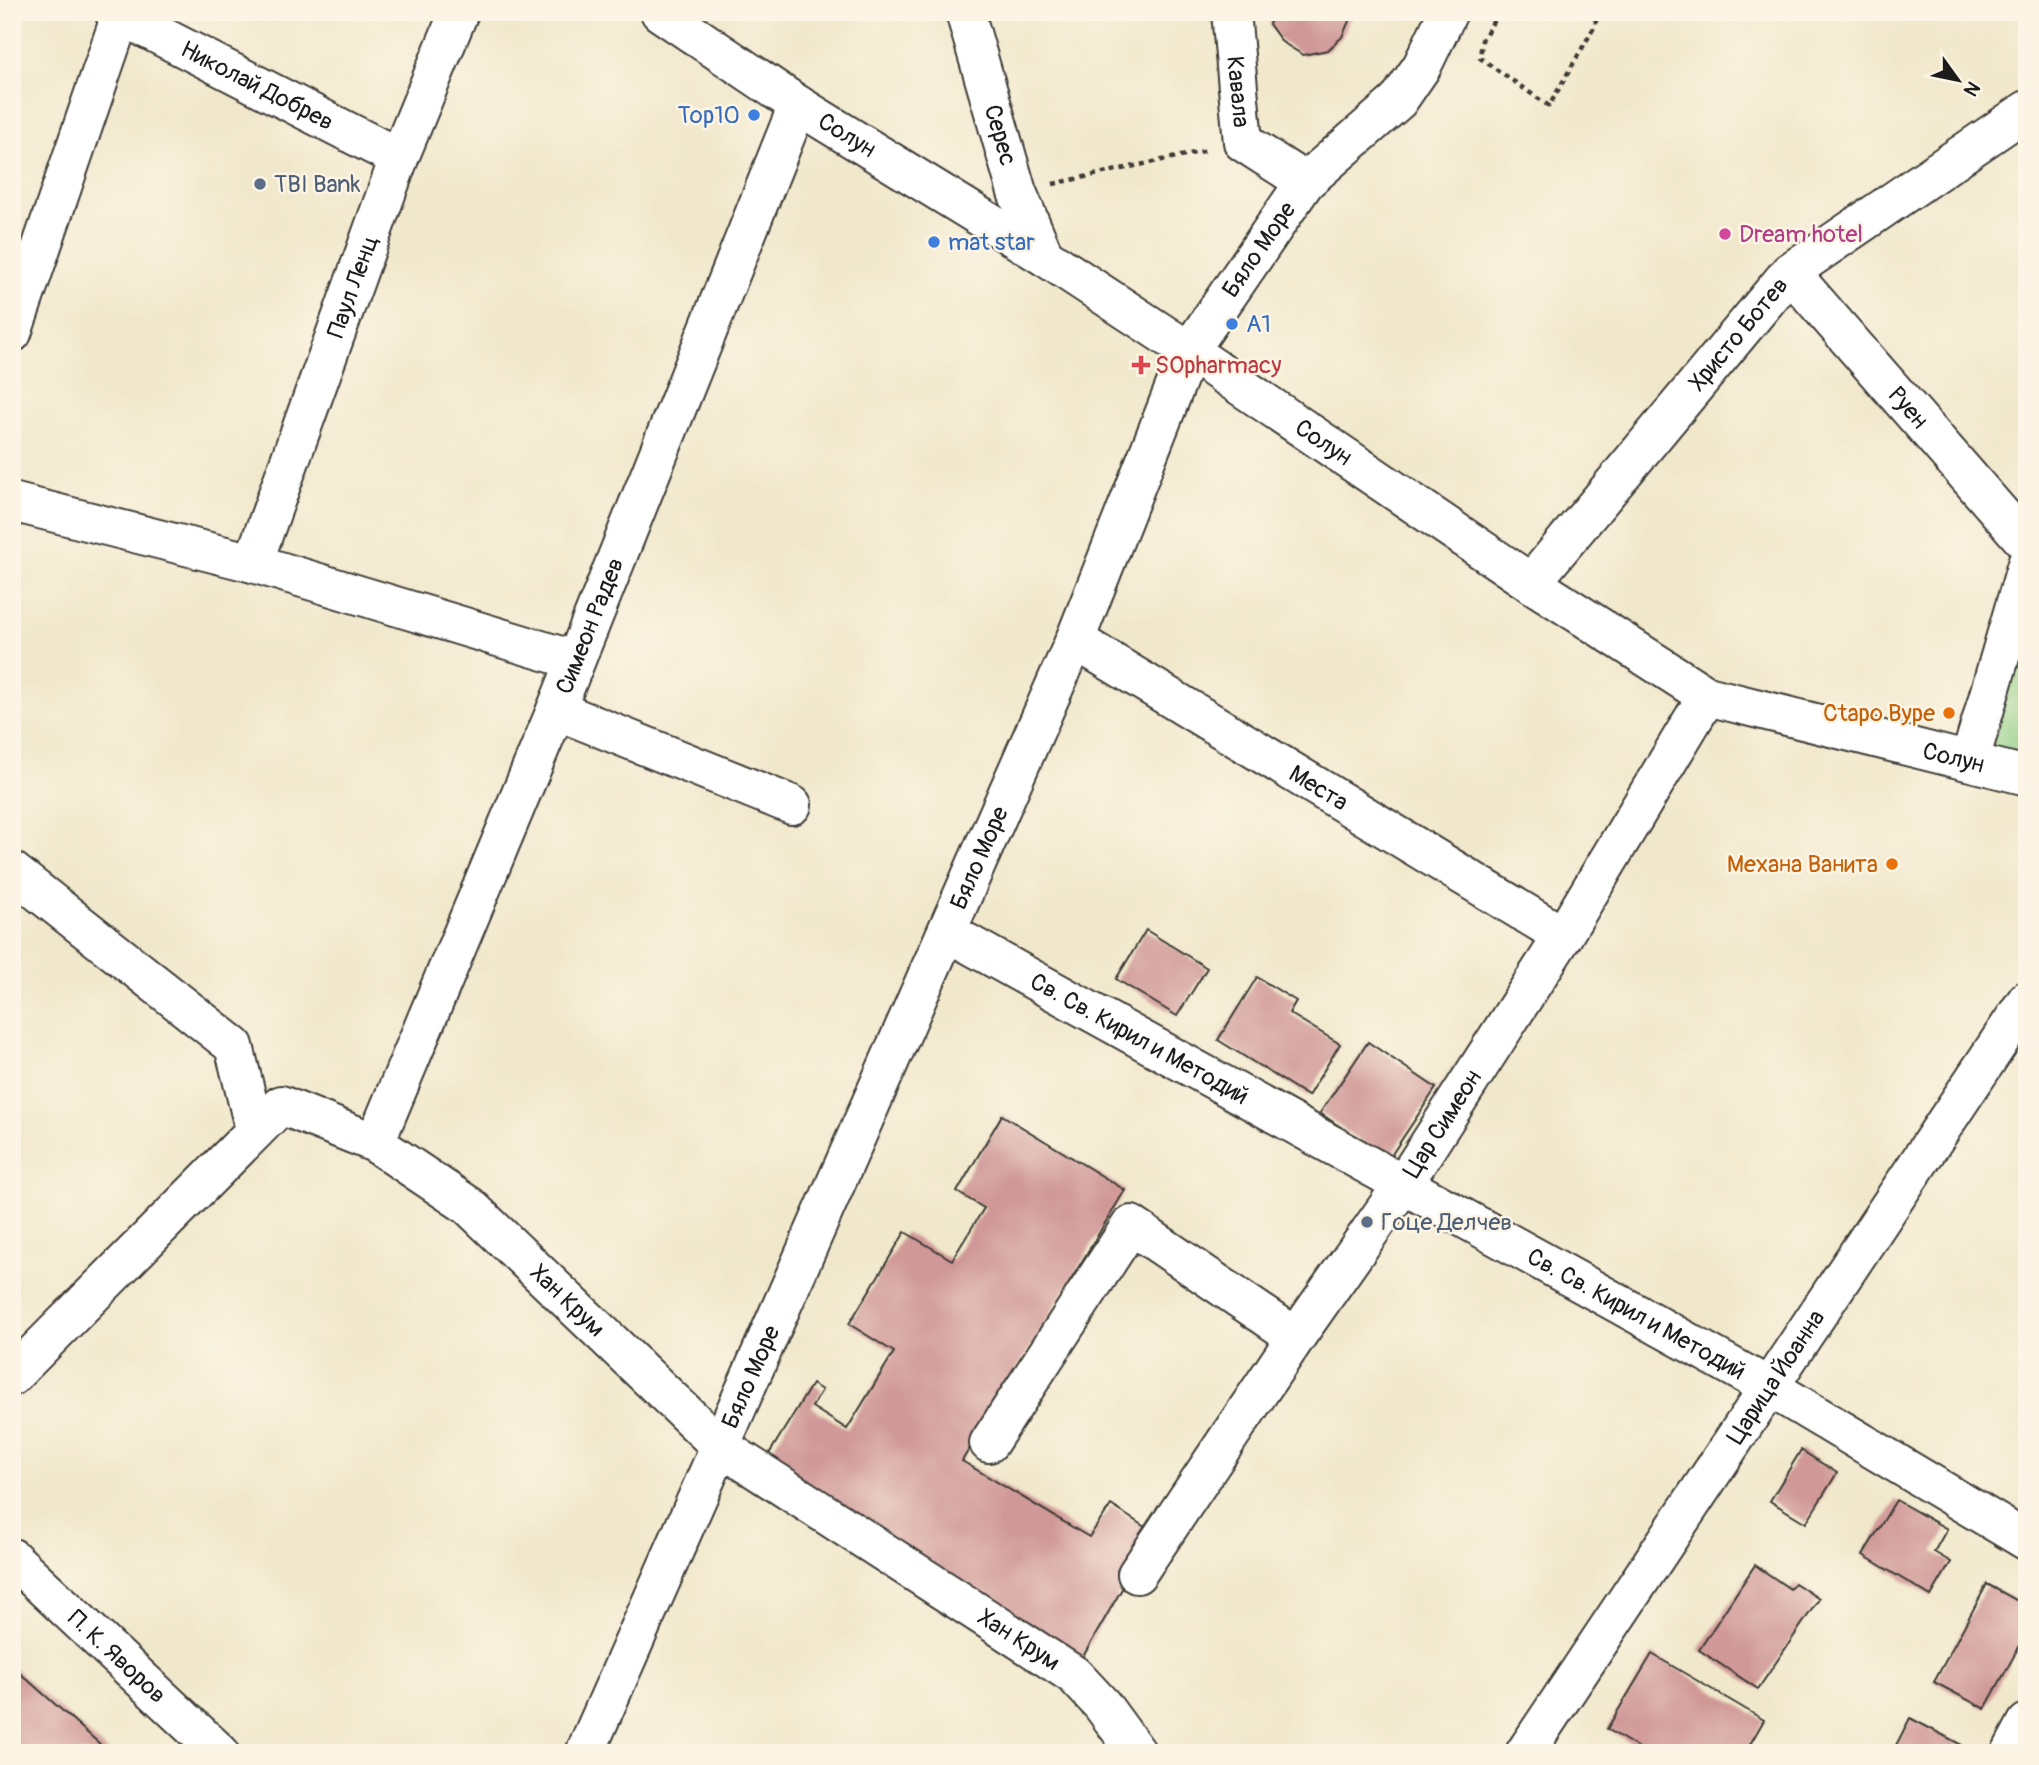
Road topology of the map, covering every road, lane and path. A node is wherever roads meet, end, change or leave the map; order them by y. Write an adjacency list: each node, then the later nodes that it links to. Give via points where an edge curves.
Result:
1 (459, 12): 12 (street, Паул Ленц)
2 (660, 12): 9 (street, Солун)
3 (965, 12): 14 (street, Серес)
4 (1231, 12): 11 (street, Кавала)
5 (1448, 12): 13 (street, Бяло Море, via 1422,66 1398,101)
6 (1499, 12): 7 (path, via 1482,40 1480,58 1549,106 1596,24)
7 (1595, 12)
8 (118, 14): 12 (street, Николай Добрев); 17 (street)
9 (798, 105): 15 (street, Солун); 25 (street, Симеон Радев)
10 (2027, 110): 16 (street, Христо Ботев)
11 (1243, 142): 13 (street, Кавала); 14 (path)
12 (399, 158): 21 (street, Паул Ленц)
13 (1305, 182): 18 (street, Бяло Море)
14 (1017, 192): 15 (street, Серес)
15 (1044, 256): 18 (street, Солун)
16 (1790, 272): 20 (street, Руен); 23 (street, Христо Ботев)
17 (12, 332)
18 (1189, 351): 23 (street, Солун); 24 (street, Бяло Море)
19 (12, 502): 21 (street)
20 (2027, 544)
21 (253, 563): 25 (street)
22 (2027, 564): 28 (street)
23 (1531, 583): 26 (street, Солун)
24 (1075, 640): 32 (street, Бяло Море); 33 (street, Места)
25 (574, 660): 27 (street, Симеон Радев)
26 (1707, 696): 28 (street, Солун); 33 (street, Цар Симеон)
27 (556, 710): 30 (street); 36 (street, Симеон Радев)
28 (1970, 760): 29 (street, Солун)
29 (2027, 776)
30 (792, 805)
31 (12, 871): 35 (street, via 234,1046)
32 (947, 932): 37 (street, Св. Св. Кирил и Методий); 42 (street, Бяло Море)
33 (1563, 936): 37 (street, Цар Симеон)
34 (2027, 1000): 40 (street, Царица Йоанна)
35 (255, 1130): 36 (street, Хан Крум, via 281,1105); 39 (street, Хан Крум)
36 (375, 1143): 42 (street, Хан Крум, via 469,1206)
37 (1404, 1183): 38 (street, Цар Симеон); 40 (street, Св. Св. Кирил и Методий)
38 (1296, 1337): 41 (street, via 1131,1225); 45 (street, Цар Симеон)
39 (12, 1376)
40 (1769, 1387): 43 (street, Св. Св. Кирил и Методий); 50 (street, Царица Йоанна)
41 (989, 1443)
42 (720, 1446): 48 (street, Бяло Море); 49 (street, Хан Крум, via 1074,1675)
43 (2027, 1541)
44 (12, 1558): 47 (street, П. К. Яворов)
45 (1137, 1574)
46 (2027, 1723): 51 (street)
47 (220, 1753)
48 (585, 1753)
49 (1137, 1753)
50 (1525, 1753)
51 (2011, 1753)

